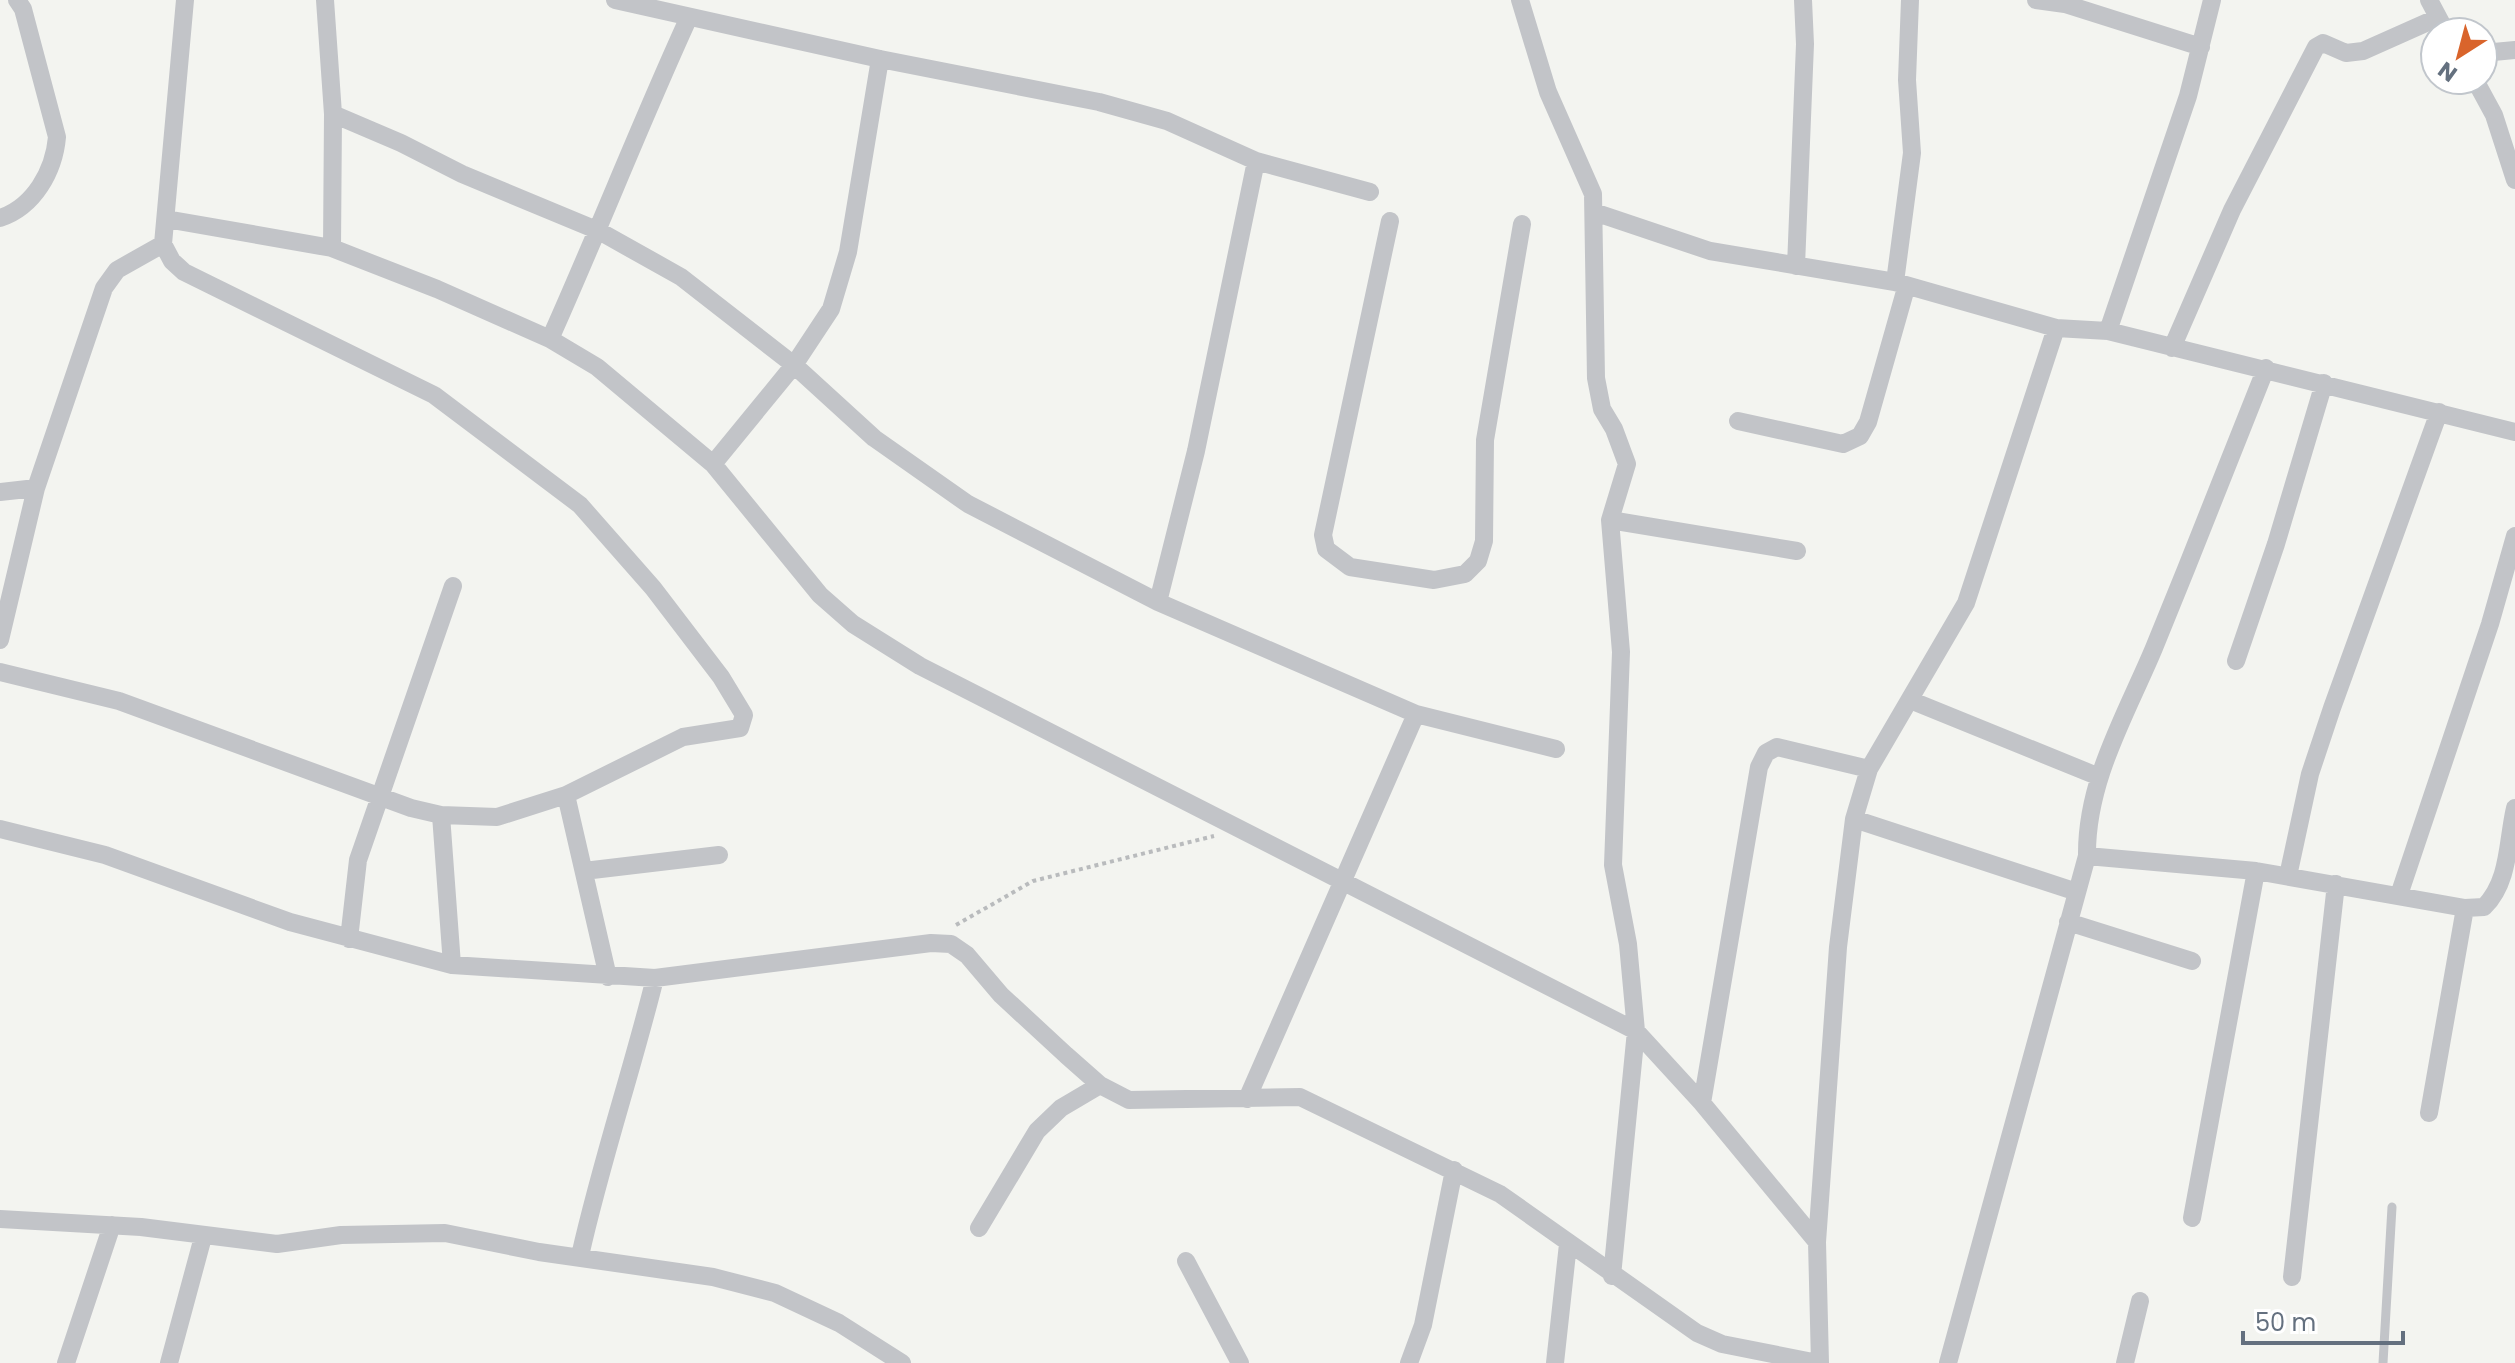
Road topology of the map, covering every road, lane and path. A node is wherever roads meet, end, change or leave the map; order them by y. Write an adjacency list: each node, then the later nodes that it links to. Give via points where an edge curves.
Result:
1 (17, 0): 20 (street, via 57,137 55,159 28,202)
2 (185, 0): 21 (street)
3 (325, 0): 15 (street)
4 (615, 0): 10 (street)
5 (1520, 0): 19 (street, via 1548,92 1593,194)
6 (1803, 0): 27 (street)
7 (1910, 0): 28 (street, via 1907,80 1912,153)
8 (2036, 0): 12 (street, via 2065,4)
9 (2212, 0): 12 (street)
10 (689, 17): 13 (street); 24 (street, via 630,145)
11 (2419, 32): 32 (street, via 2363,51 2346,53 2323,43 2316,47 2232,210)
12 (2201, 47): 30 (street)
13 (880, 59): 16 (street, via 1111,105 1167,121); 33 (street, via 848,252 831,309)
14 (2484, 96): 17 (street)
15 (333, 114): 24 (street); 26 (street)
16 (1256, 161): 18 (street); 46 (street, via 1196,451)
17 (2515, 180)
18 (1370, 192)
19 (1594, 212): 27 (street, via 1710,251); 42 (street, via 1596,378 1602,409 1627,464)
20 (0, 218)
21 (166, 219): 25 (street); 26 (street)
22 (1390, 221): 23 (street, via 1323,535 1326,549 1350,567 1434,580 1465,574 1478,561 1484,541 1485,440)
23 (1522, 224)
24 (599, 231): 31 (street); 33 (street, via 681,277)
25 (163, 244): 40 (street, via 117,270 104,288); 56 (street, via 184,272 434,395 580,505 653,588 744,715 740,728 683,737)
26 (332, 248): 31 (street)
27 (1796, 266): 28 (street)
28 (1901, 285): 29 (street); 37 (street, via 1868,422 1860,436 1843,444)
29 (2056, 328): 30 (street); 50 (street, via 1966,603)
30 (2108, 331): 32 (street)
31 (550, 339): 39 (street, via 597,367)
32 (2172, 348): 34 (street)
33 (794, 365): 39 (street); 46 (street, via 874,438 968,504)
34 (2266, 368): 35 (street); 54 (street)
35 (2324, 383): 36 (street); 48 (street)
36 (2439, 412): 38 (street); 66 (street, via 2315,761)
37 (1738, 421)
38 (2513, 425)
39 (713, 464): 61 (street, via 820,595 853,624 920,666)
40 (36, 488): 41 (street); 47 (street)
41 (0, 492)
42 (1610, 520): 44 (street); 79 (street, via 1621,652 1613,865 1628,944)
43 (2515, 536): 70 (street)
44 (1797, 551)
45 (453, 586): 55 (street)
46 (1158, 602): 51 (street)
47 (0, 640)
48 (2236, 661)
49 (0, 672): 55 (street, via 119,701)
50 (1910, 700): 53 (street); 54 (street)
51 (1416, 714): 52 (street); 67 (street)
52 (1556, 749)
53 (1869, 769): 59 (street); 82 (street, via 1777,747 1766,753 1759,767)
54 (2097, 776): 63 (street)
55 (379, 793): 58 (street); 73 (street, via 358,860)
56 (566, 795): 58 (street, via 497,817); 64 (street)
57 (2515, 808): 71 (street, via 2496,895 2484,907)
58 (441, 815): 76 (street)
59 (1854, 819): 69 (street); 91 (street, via 1838,947)
60 (0, 829): 73 (street, via 105,855)
61 (1240, 829): 67 (street); 74 (path, via 1033,881)
62 (719, 855): 64 (street)
63 (2087, 856): 65 (street); 69 (street)
64 (584, 871): 77 (street)
65 (2256, 871): 66 (street); 86 (street)
66 (2288, 876): 68 (street)
67 (1345, 881): 79 (street); 81 (street)
68 (2336, 884): 70 (street); 96 (street)
69 (2077, 892): 72 (street)
70 (2399, 895): 71 (street)
71 (2465, 908): 83 (street)
72 (2068, 922): 75 (street); 107 (street)
73 (349, 939): 76 (street)
74 (931, 943): 78 (street); 80 (street, via 951,944 967,955 1001,995)
75 (2192, 961)
76 (452, 965): 77 (street)
77 (608, 977): 78 (street)
78 (655, 978): 93 (street)
79 (1636, 1031): 82 (street); 95 (street)
80 (1100, 1085): 81 (street, via 1129,1100); 89 (street, via 1061,1108 1037,1131)
81 (1247, 1099): 84 (street, via 1300,1097)
82 (1702, 1103): 91 (street)
83 (2429, 1113)
84 (1454, 1170): 92 (street, via 1500,1194); 103 (street, via 1423,1325)
85 (2392, 1207): 109 (lane)
86 (2192, 1218)
87 (0, 1219): 88 (street)
88 (112, 1225): 90 (street); 99 (street)
89 (979, 1228)
90 (203, 1237): 93 (street, via 277,1244 341,1235 445,1233); 100 (street)
91 (1817, 1242): 106 (street)
92 (1568, 1244): 95 (street); 104 (street)
93 (580, 1256): 101 (street, via 713,1277 775,1293 839,1323)
94 (1186, 1261): 102 (street)
95 (1612, 1276): 98 (street, via 1681,1324)
96 (2292, 1277)
97 (2140, 1301): 108 (street)
98 (1722, 1344): 105 (street); 106 (street)
99 (66, 1363)
100 (169, 1363)
101 (902, 1363)
102 (1240, 1363)
103 (1409, 1363)
104 (1555, 1363)
105 (1717, 1363)
106 (1819, 1363)
107 (1948, 1363)
108 (2125, 1363)
109 (2383, 1363)

